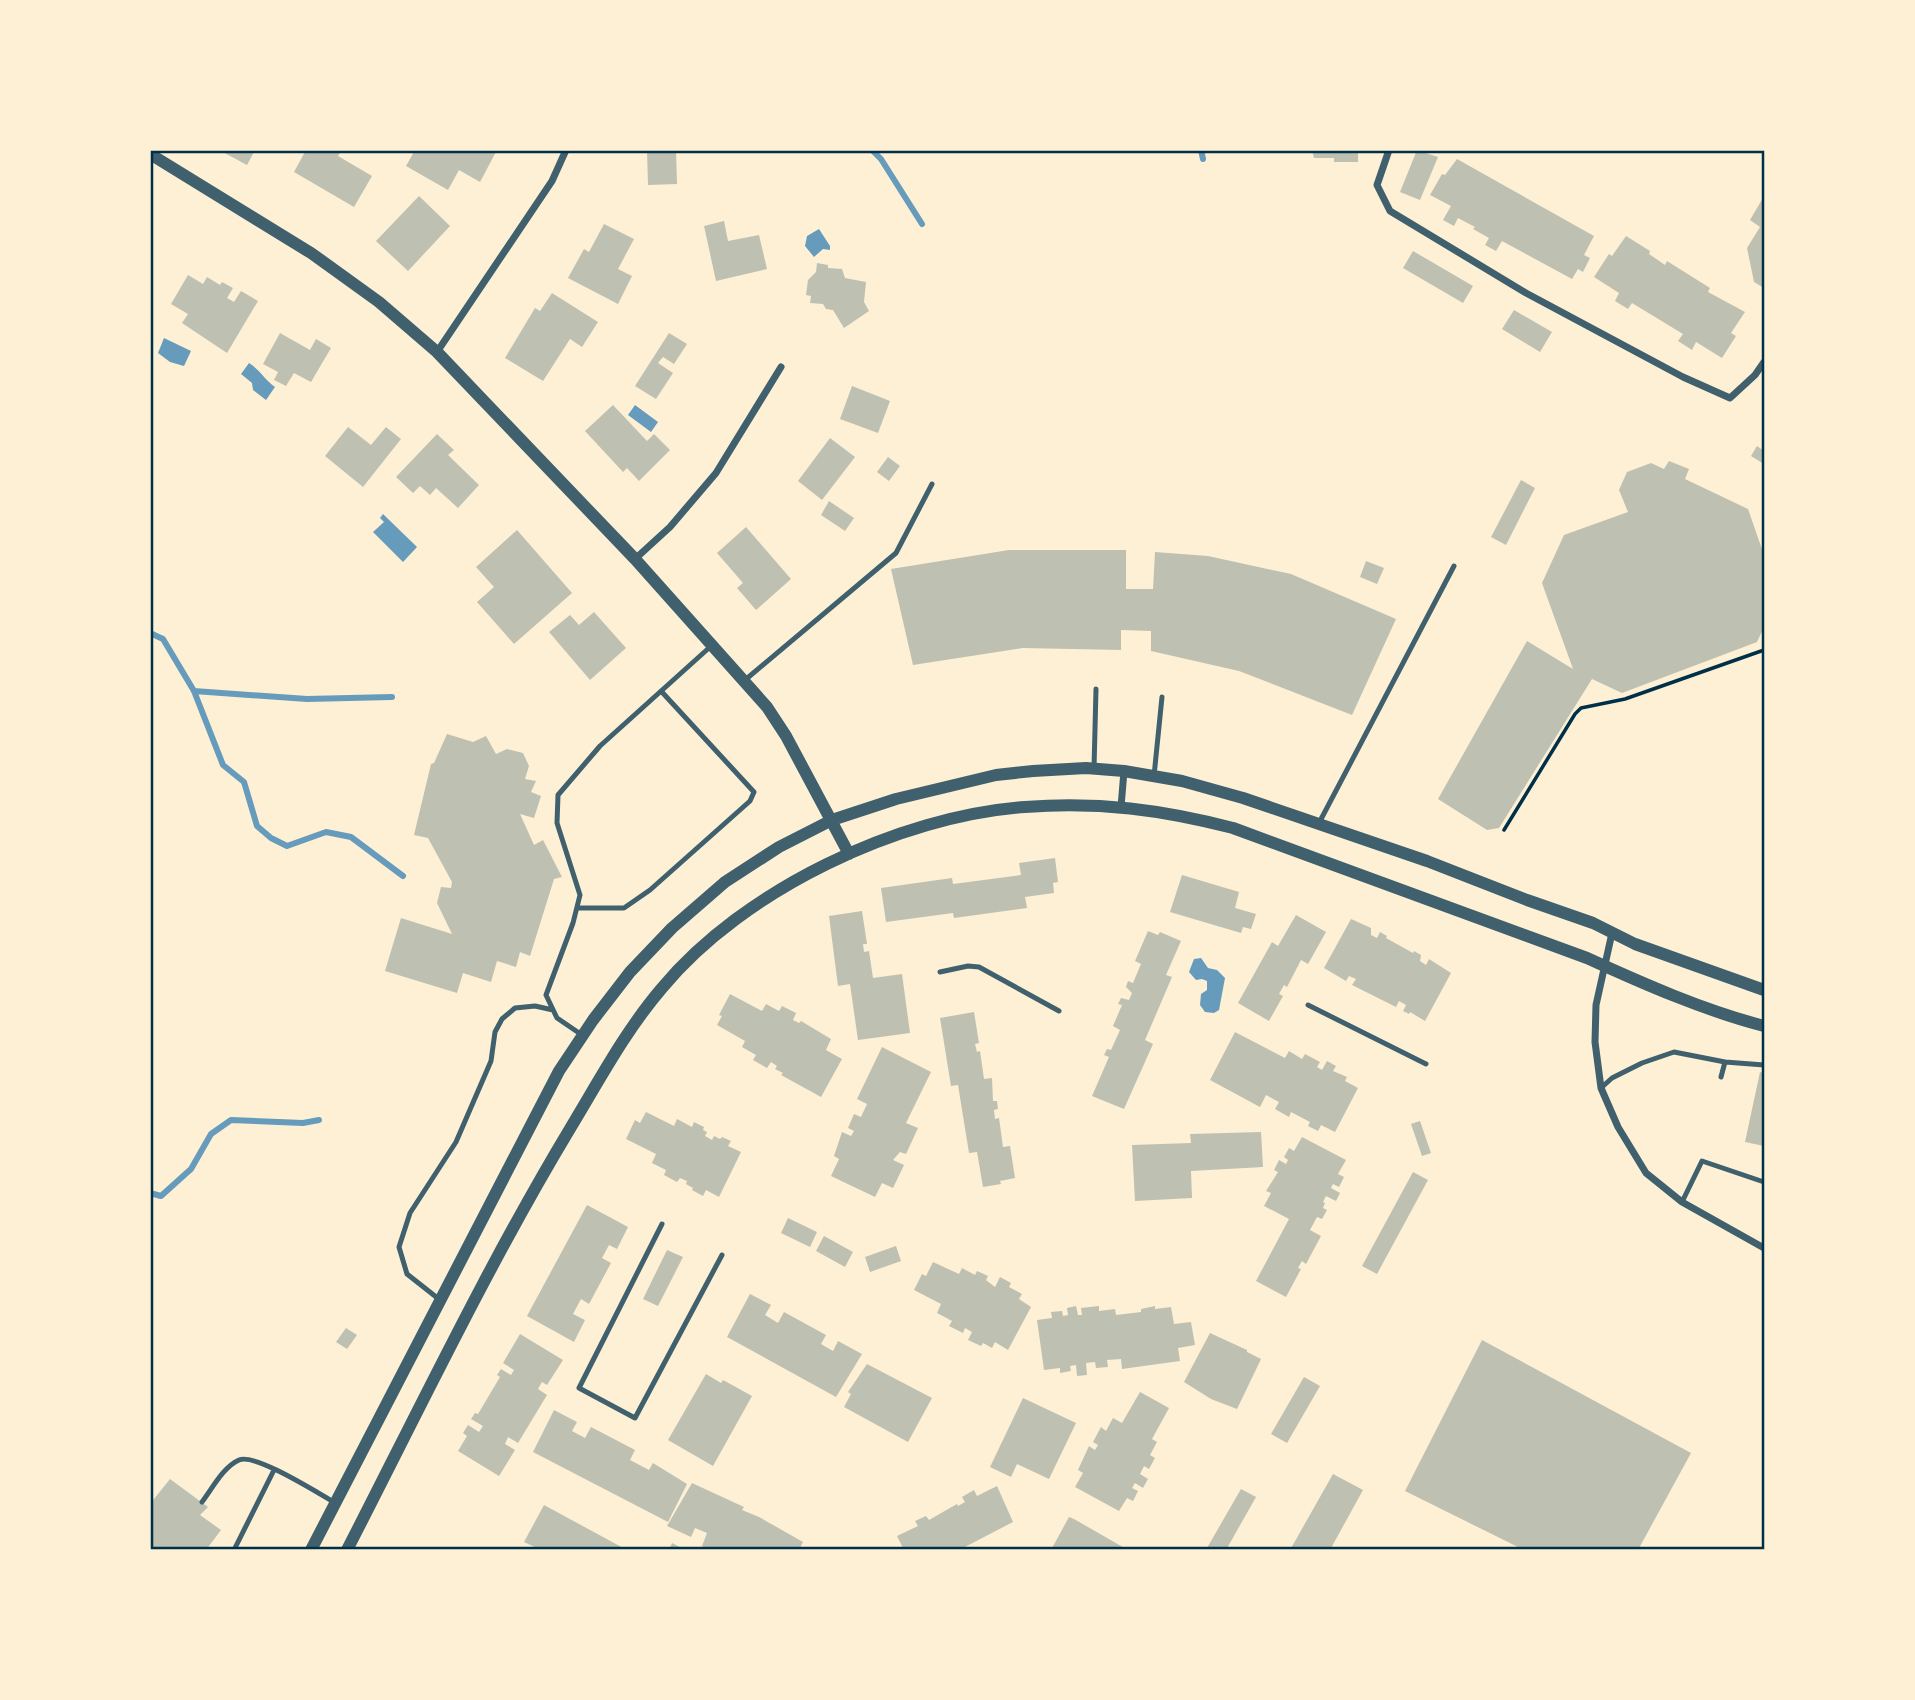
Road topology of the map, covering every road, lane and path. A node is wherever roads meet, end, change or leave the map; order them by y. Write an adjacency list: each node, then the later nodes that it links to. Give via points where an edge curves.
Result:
1 (566, 150): 4 (street, via 552,181)
2 (1389, 150): 5 (street, via 1377,186 1390,211 1526,293 1730,398)
3 (150, 154): 4 (street, via 311,253)
4 (437, 352): 8 (street)
5 (1765, 362)
6 (780, 367): 8 (street, via 716,473 670,527)
7 (932, 484): 12 (lane, via 896,552)
8 (635, 559): 10 (street)
9 (1454, 566): 21 (lane)
10 (713, 645): 12 (street); 14 (lane)
11 (1765, 649): 22 (path, via 1625,699 1581,708)
12 (745, 680): 20 (street, via 786,736)
13 (1096, 689): 16 (lane)
14 (661, 691): 24 (lane, via 600,747 558,795 557,823 580,895); 24 (lane, via 754,792 750,801 624,908)
15 (1162, 697): 18 (lane)
16 (1094, 769): 17 (street); 20 (street, via 996,775)
17 (1124, 771): 18 (street); 19 (street)
18 (1154, 776): 21 (street)
19 (1121, 807): 23 (street, via 1024,807 977,813 937,822); 26 (street, via 1233,828)
20 (831, 820): 23 (street); 33 (street, via 725,882 629,972)
21 (1319, 823): 25 (street)
22 (1504, 830)
23 (849, 854): 50 (street, via 756,903 706,943 663,987 625,1037 528,1199)
24 (577, 908): 30 (lane, via 546,995)
25 (1612, 933): 26 (street); 28 (street)
26 (1605, 966): 32 (street, via 1668,994); 38 (street, via 1596,1005)
27 (940, 972): 31 (lane, via 979,967)
28 (1765, 990)
29 (1308, 1005): 35 (lane)
30 (553, 1010): 33 (lane); 44 (lane, via 515,1008 502,1018 491,1061 456,1142 411,1213 399,1247 407,1274)
31 (1059, 1011)
32 (1765, 1026)
33 (582, 1035): 44 (street, via 558,1071)
34 (1724, 1062): 36 (lane); 37 (lane); 38 (lane, via 1674,1052 1642,1063)
35 (1426, 1064)
36 (1765, 1065)
37 (1721, 1077)
38 (1601, 1088): 40 (street, via 1646,1173)
39 (1765, 1182): 40 (lane, via 1702,1161)
40 (1682, 1202): 42 (street)
41 (663, 1224): 43 (lane, via 579,1388 635,1419)
42 (1765, 1248)
43 (722, 1255)
44 (440, 1300): 47 (street)
45 (274, 1470): 46 (lane, via 240,1459); 47 (lane); 48 (lane)
46 (202, 1502)
47 (335, 1503): 49 (street)
48 (234, 1549)
49 (311, 1549)
50 (347, 1549)

